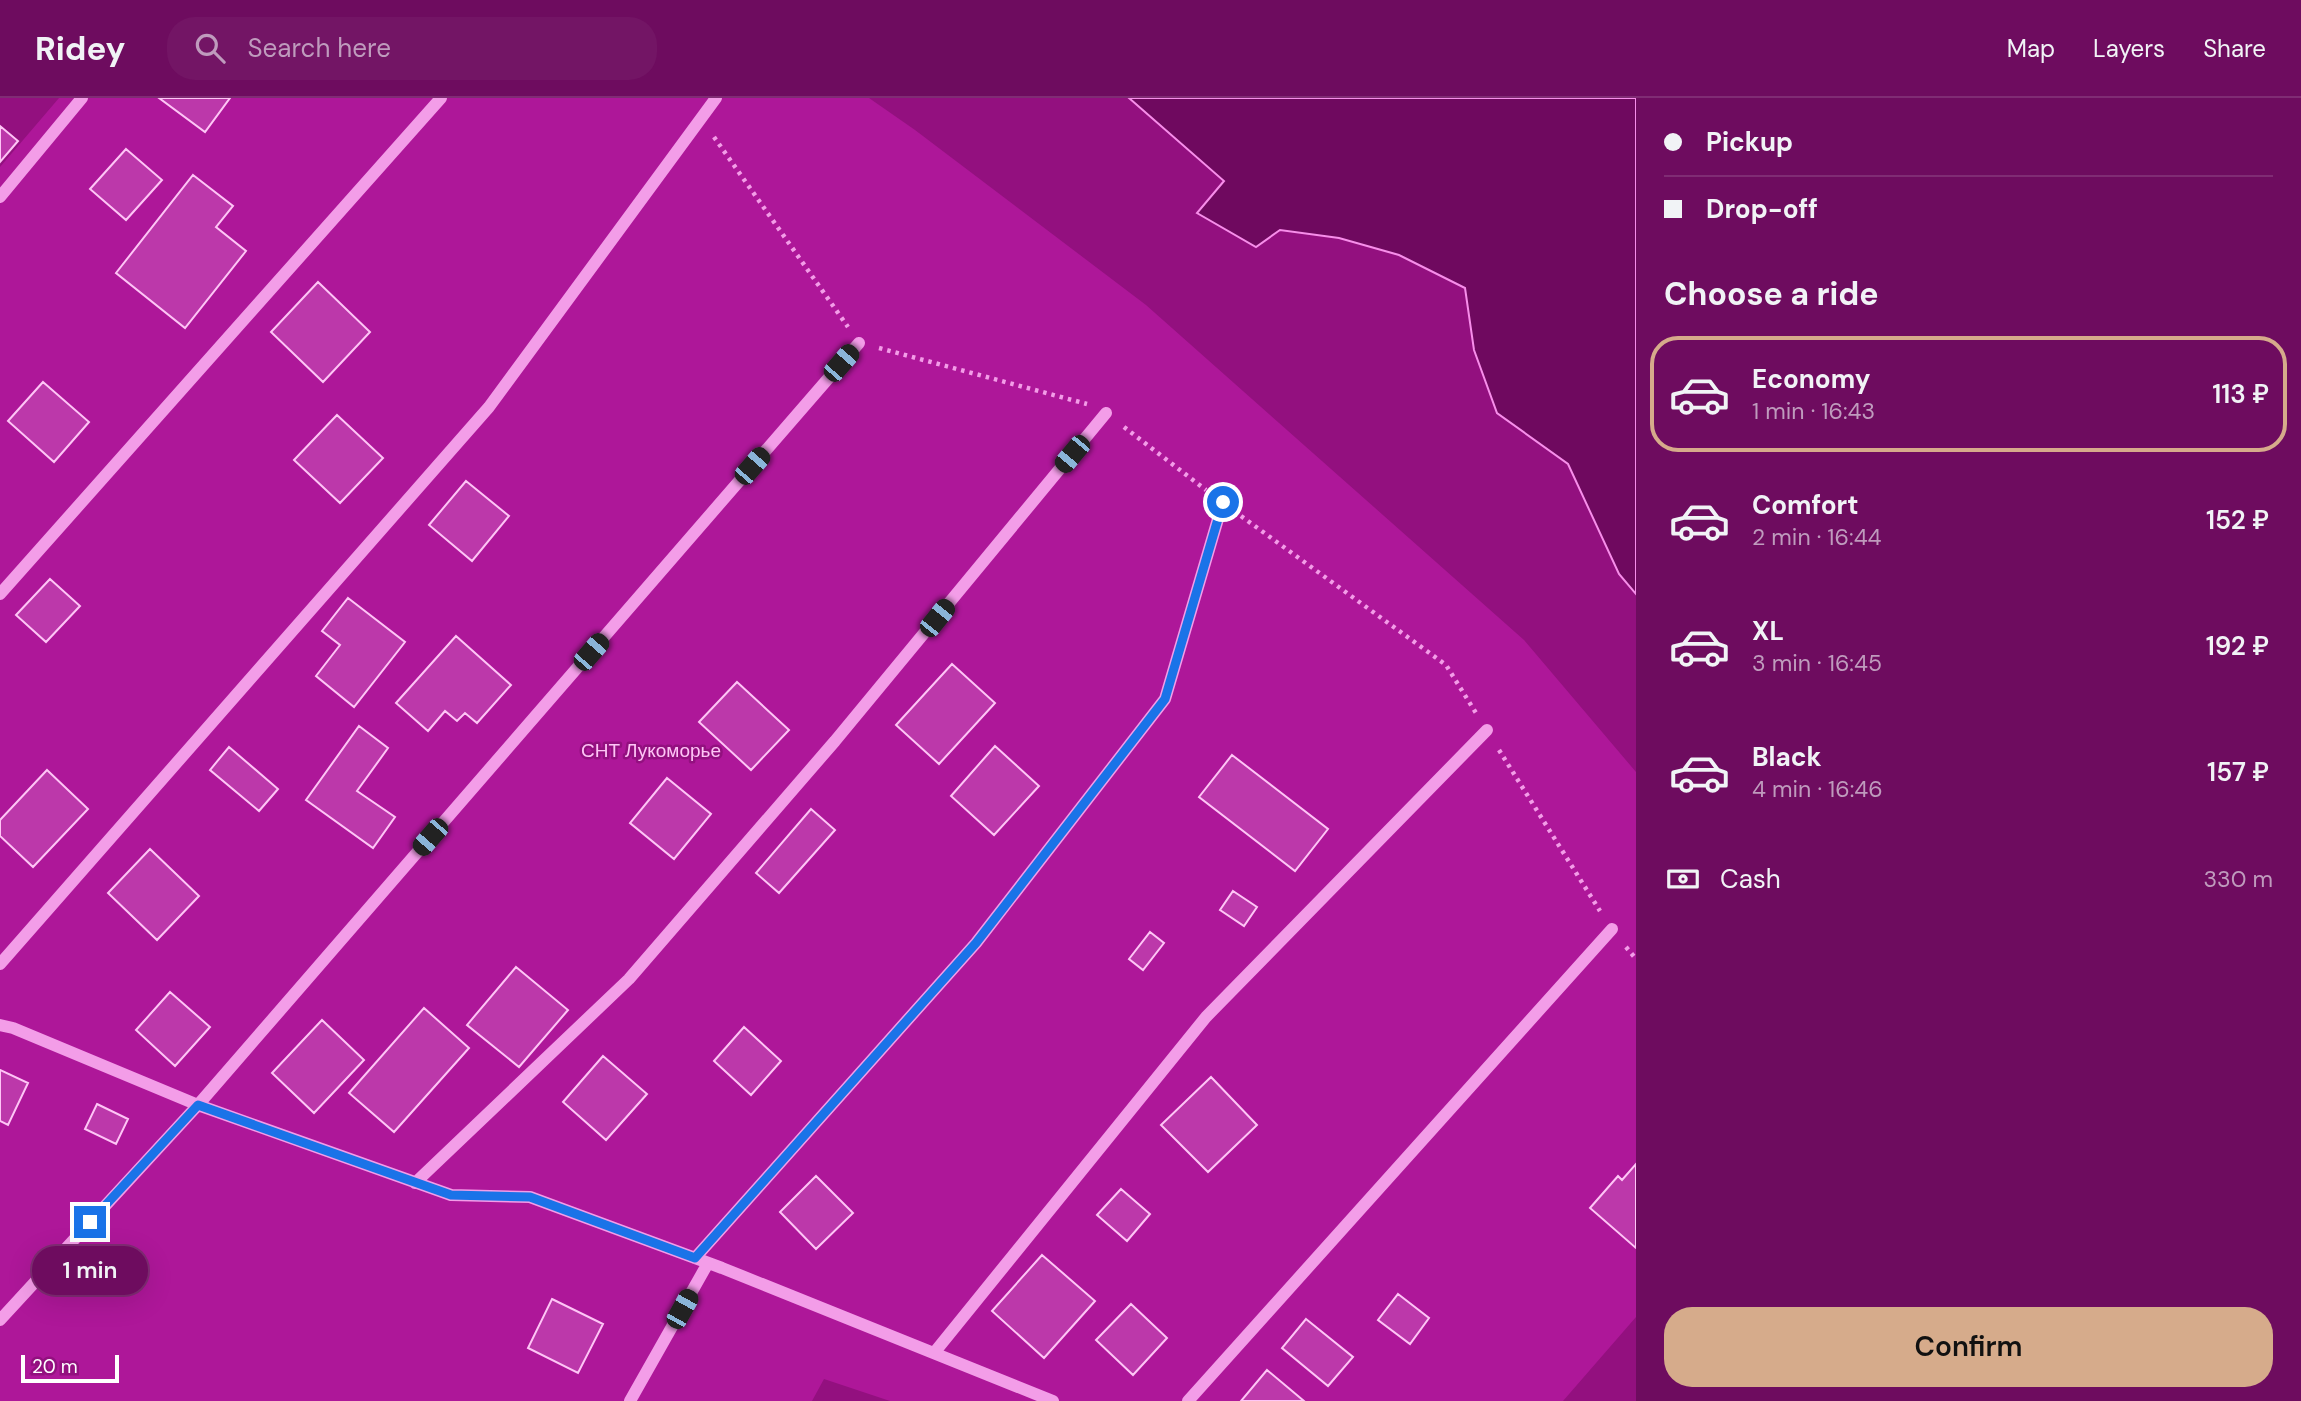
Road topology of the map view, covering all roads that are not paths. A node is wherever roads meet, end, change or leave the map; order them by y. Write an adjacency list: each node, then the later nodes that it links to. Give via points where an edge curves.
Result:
1 (82, 98): 4 (street)
2 (441, 98): 8 (street)
3 (716, 98): 11 (street, via 489,407)
4 (0, 197)
5 (859, 343): 13 (street)
6 (1106, 414): 14 (street, via 835,741 629,979)
7 (1223, 502): 15 (street, via 1165,699 976,943)
8 (0, 594)
9 (1486, 730): 18 (street, via 1206,1017)
10 (1612, 929): 21 (street)
11 (0, 964)
12 (0, 1025): 13 (street)
13 (198, 1105): 14 (street); 17 (street)
14 (415, 1182): 15 (street, via 451,1195 530,1197)
15 (695, 1258): 16 (street)
16 (708, 1263): 18 (street); 19 (street)
17 (0, 1320)
18 (934, 1353): 20 (street)
19 (630, 1401)
20 (1053, 1401)
21 (1188, 1401)

